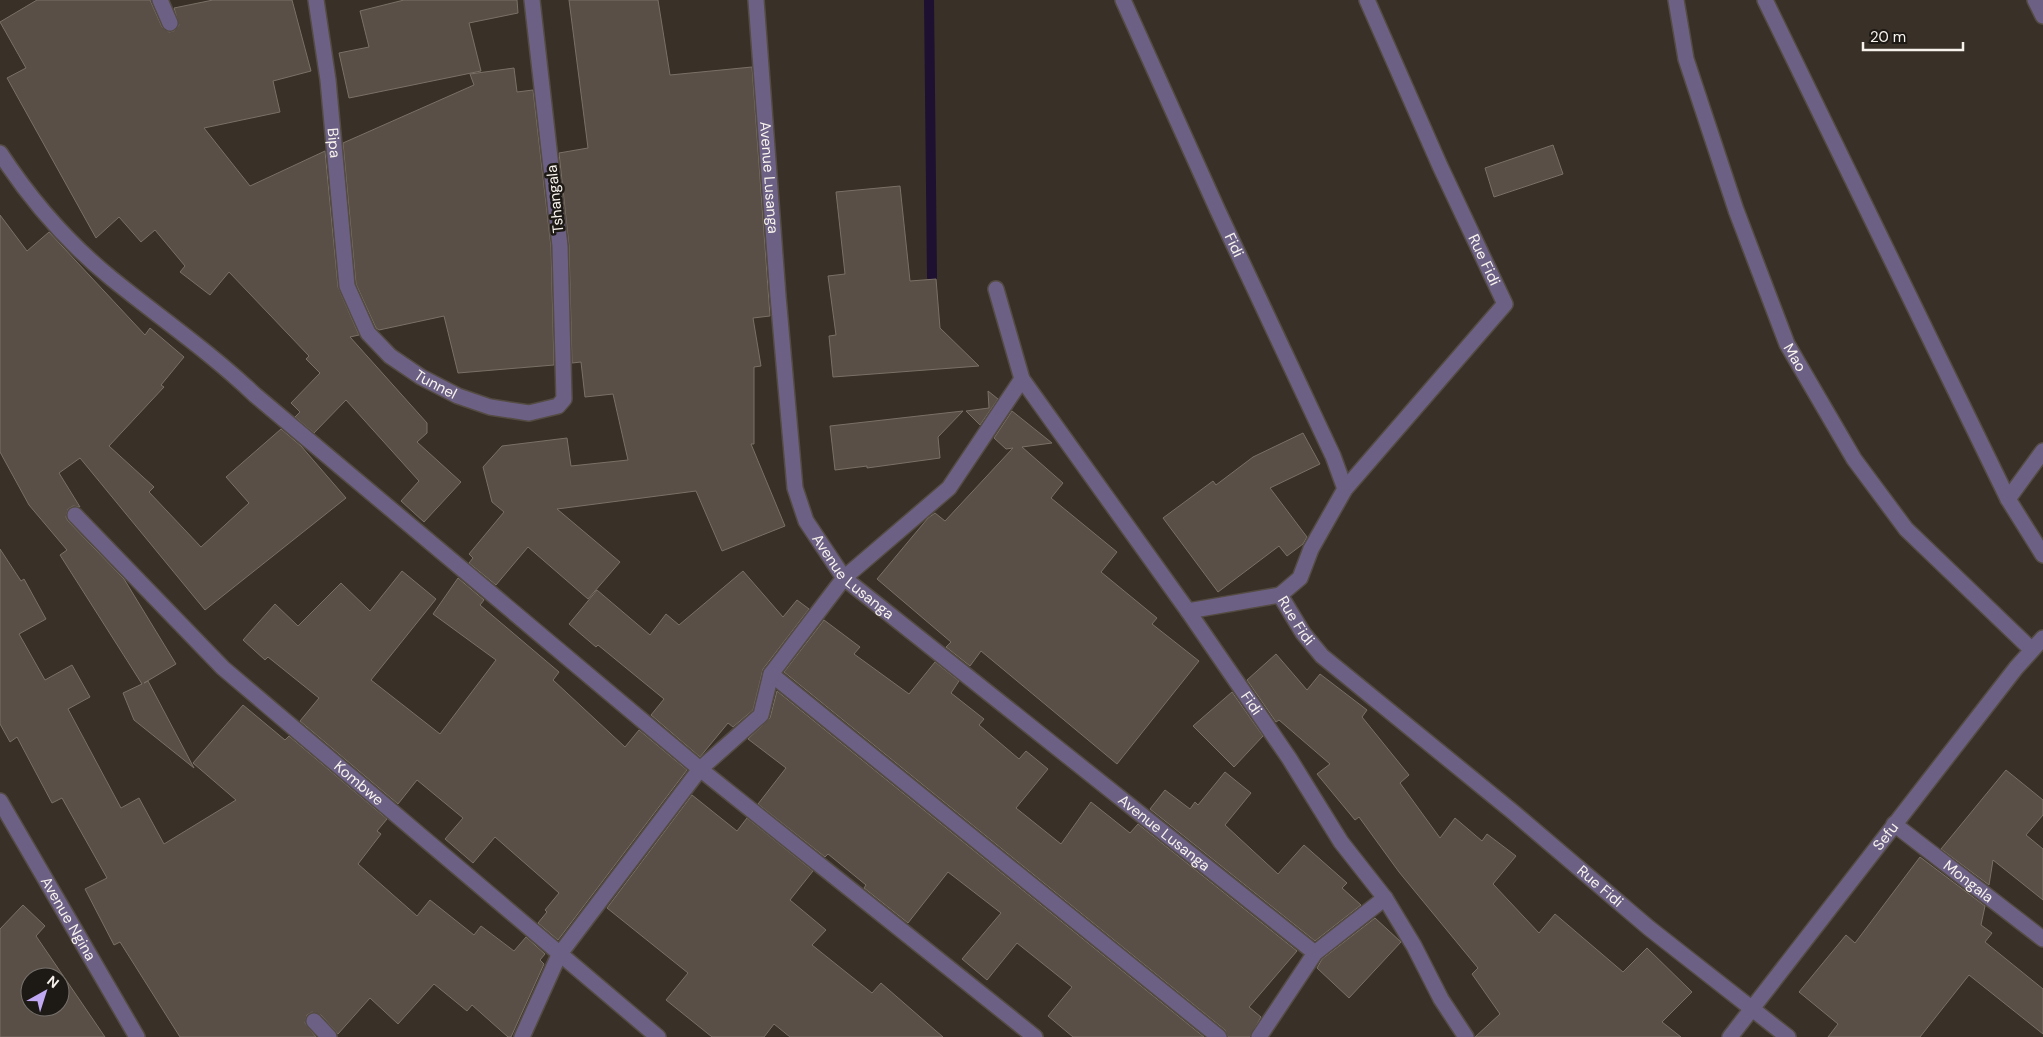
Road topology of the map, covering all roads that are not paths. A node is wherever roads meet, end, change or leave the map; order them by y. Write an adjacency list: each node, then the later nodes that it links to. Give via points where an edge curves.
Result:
1 (160, 0): 11 (street)
2 (316, 0): 13 (street, Bipa, via 328,80)
3 (532, 0): 16 (street, Tshangala, via 560,246)
4 (756, 0): 22 (street, Avenue Lusanga, via 795,488 806,521)
5 (1123, 0): 18 (street, Fidi, via 1333,456)
6 (1367, 0): 18 (street, Rue Fidi, via 1505,304)
7 (1676, 0): 26 (street, Mao, via 1686,59 1736,210 1787,344 1854,459 1906,529)
8 (1765, 0): 19 (street)
9 (2035, 0): 10 (street)
10 (2043, 16)
11 (170, 23)
12 (0, 153): 28 (street, via 23,189 109,277 227,368)
13 (347, 286): 16 (street, Tunnel, via 368,334 390,356 421,377 458,396 490,407 529,413 558,406)
14 (996, 289): 15 (street, Fidi)
15 (1022, 379): 22 (street, via 949,488); 24 (street, Fidi)
16 (564, 399)
17 (2043, 451): 19 (street)
18 (1345, 489): 23 (street, Rue Fidi, via 1311,550 1300,578)
19 (2008, 499): 21 (street)
20 (75, 516): 34 (street, Kombwe, via 223,668)
21 (2043, 555)
22 (844, 578): 27 (street); 33 (street, Avenue Lusanga)
23 (1280, 595): 24 (street); 35 (street, Rue Fidi, via 1303,633 1322,656 1649,928)
24 (1188, 610): 31 (street, Fidi, via 1289,758 1341,842)
25 (2043, 638): 26 (street, Sefu)
26 (2031, 649): 30 (street, Sefu)
27 (771, 674): 28 (street, via 761,715); 42 (street)
28 (700, 769): 34 (street); 41 (street)
29 (0, 801): 37 (street, Avenue Ngina)
30 (1894, 824): 32 (street, Mongala); 35 (street, Sefu)
31 (1385, 898): 33 (street); 44 (street, Fidi)
32 (2043, 940)
33 (1315, 953): 43 (street)
34 (559, 955): 39 (street); 40 (street, Kombwe)
35 (1752, 1008): 45 (street, Sefu); 46 (street, Rue Fidi)
36 (314, 1021): 38 (street)
37 (137, 1037)
38 (328, 1037)
39 (522, 1037)
40 (658, 1037)
41 (1035, 1037)
42 (1219, 1037)
43 (1258, 1037)
44 (1466, 1037)
45 (1730, 1037)
46 (1788, 1037)

